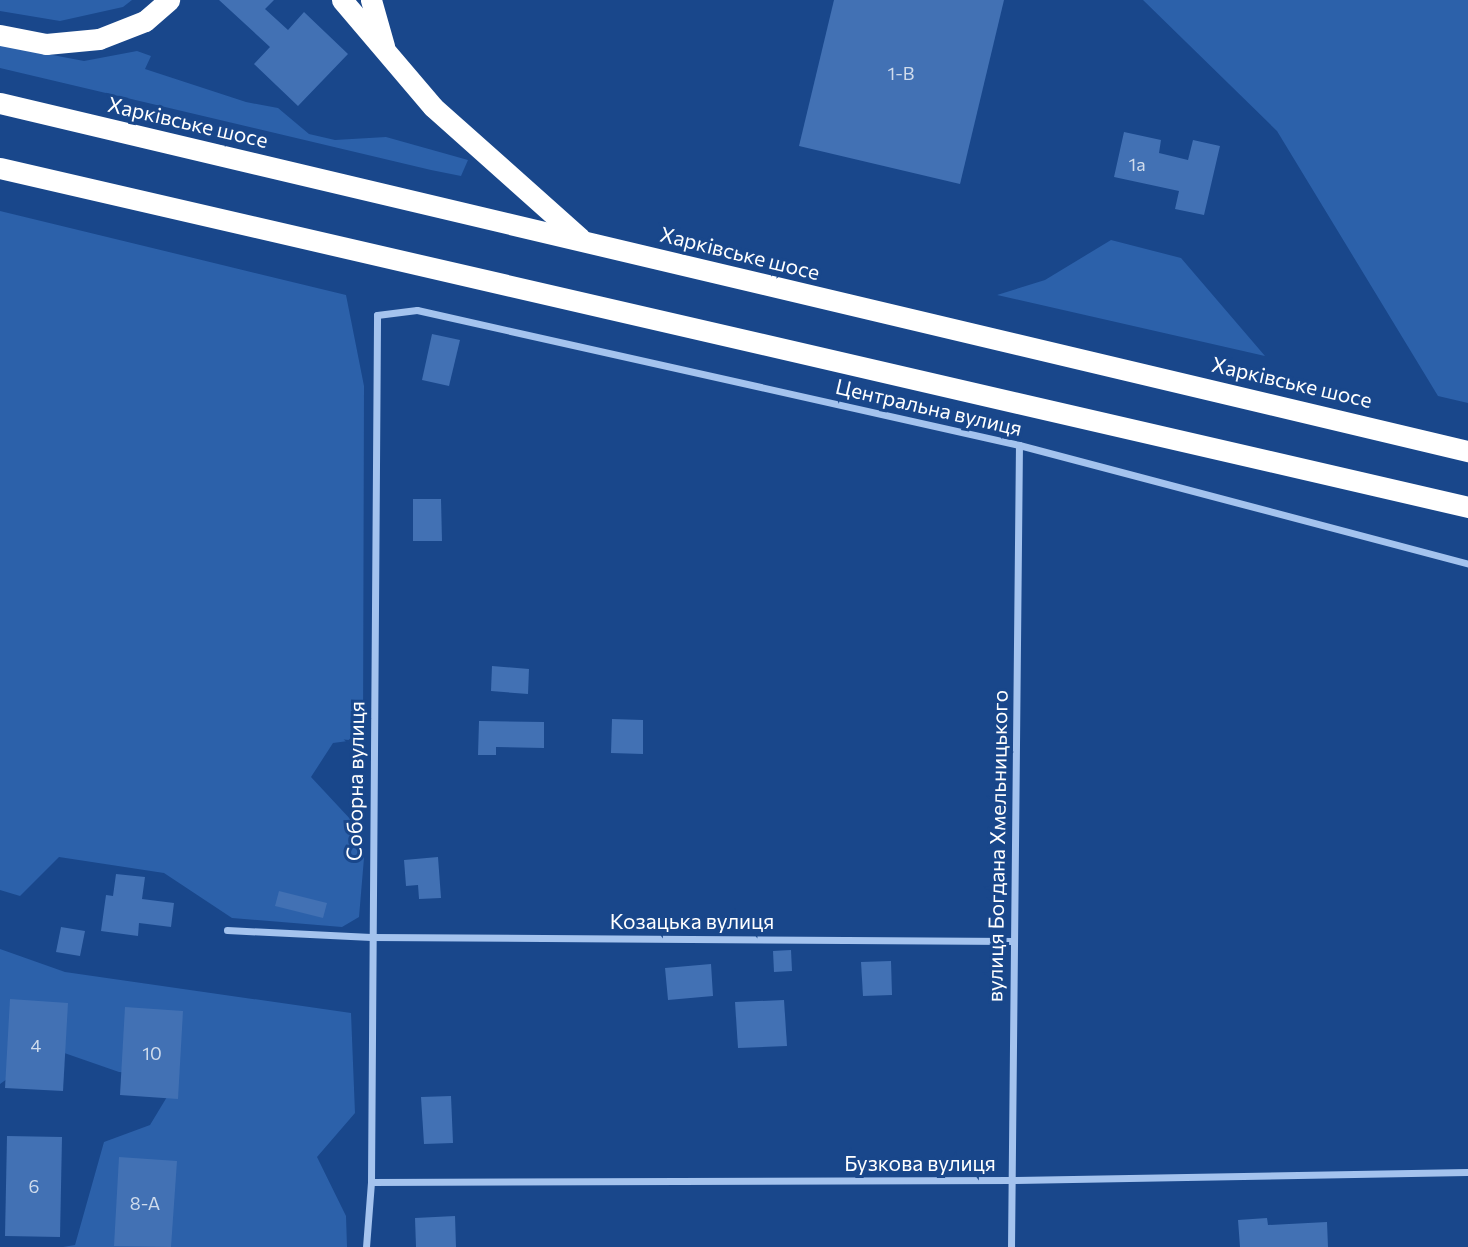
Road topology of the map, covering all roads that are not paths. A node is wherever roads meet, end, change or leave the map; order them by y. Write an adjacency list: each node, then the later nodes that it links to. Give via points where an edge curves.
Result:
1 (169, 0): 4 (highway, via 145,21 99,39 46,44)
2 (342, 0): 5 (highway)
3 (371, 0): 5 (highway)
4 (0, 34)
5 (387, 55): 10 (highway, via 433,107)
6 (0, 103): 10 (highway, Харківське шосе)
7 (0, 168): 8 (highway)
8 (41, 178): 9 (highway); 14 (highway)
9 (0, 180)
10 (581, 240): 13 (highway, Харківське шосе)
11 (377, 315): 12 (street, Центральна вулиця, via 416,310); 17 (street, Соборна вулиця)
12 (1019, 445): 15 (street, Центральна вулиця); 18 (street, вулиця Богдана Хмельницького)
13 (1468, 451)
14 (1468, 507)
15 (1468, 564)
16 (227, 930): 17 (street, Козацька вулиця)
17 (371, 937): 18 (street, Козацька вулиця); 21 (street, Соборна вулиця)
18 (1013, 941): 20 (street, вулиця Богдана Хмельницького)
19 (1468, 1172): 20 (street, Бузкова вулиця)
20 (1012, 1180): 21 (street, Бузкова вулиця); 23 (street, вулиця Богдана Хмельницького)
21 (371, 1182): 22 (street, Соборна вулиця)
22 (366, 1247)
23 (1012, 1247)

